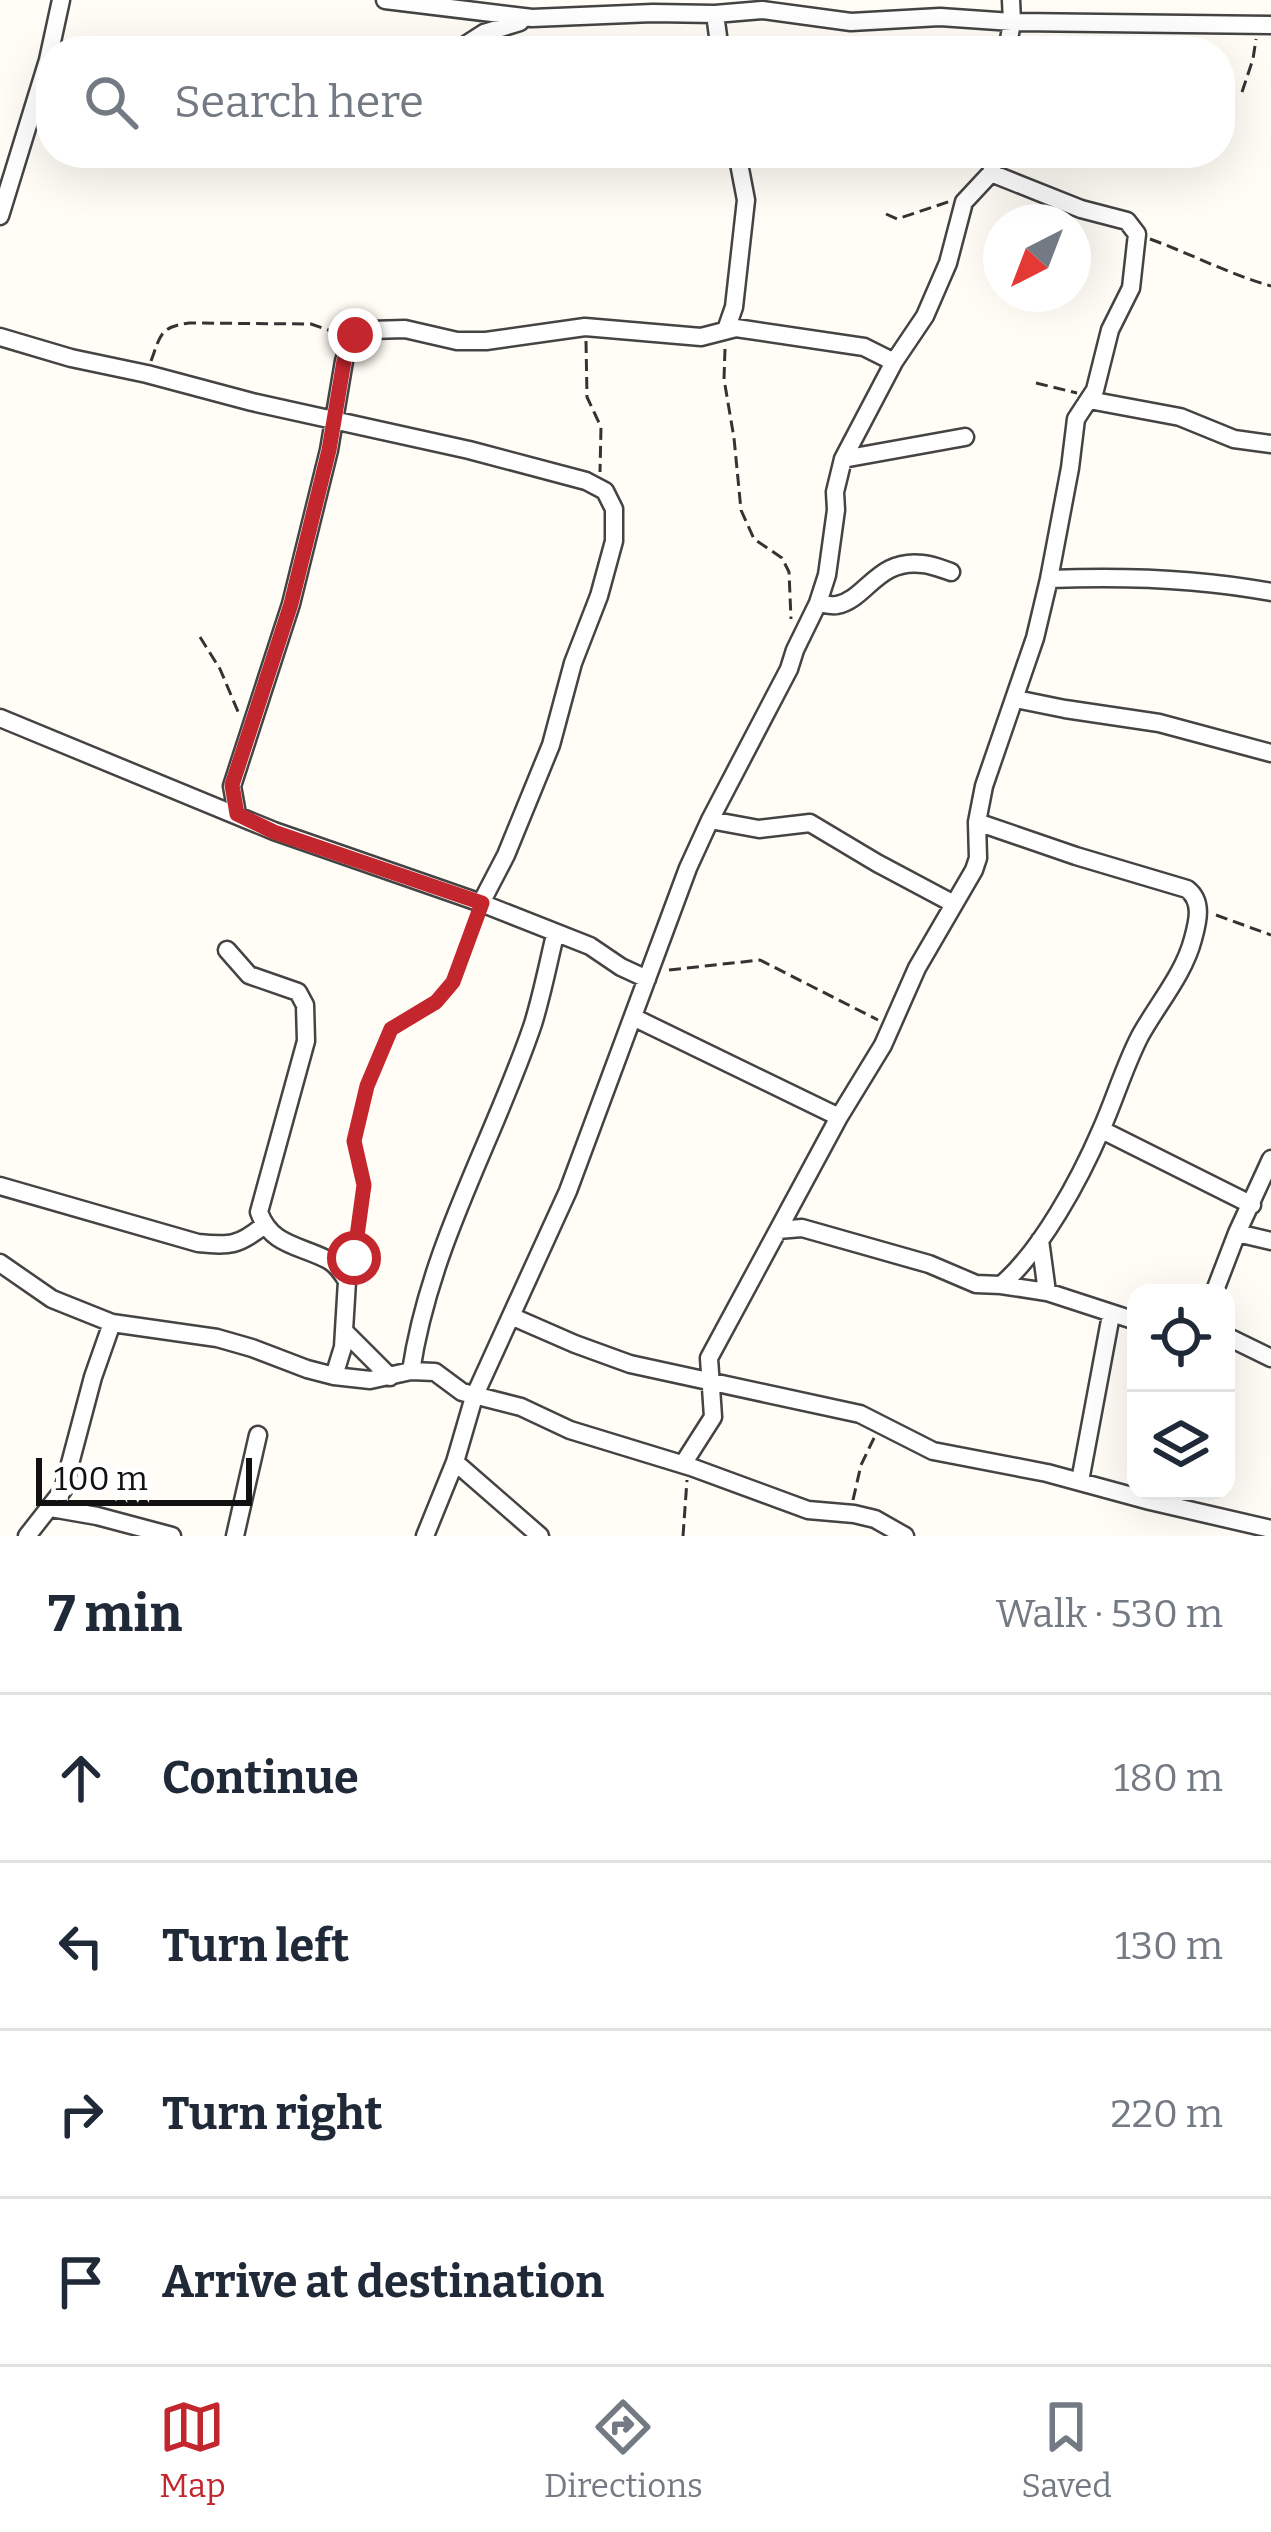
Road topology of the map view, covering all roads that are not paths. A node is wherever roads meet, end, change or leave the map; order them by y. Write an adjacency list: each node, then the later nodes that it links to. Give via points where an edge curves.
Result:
1 (61, 0): 8 (street)
2 (385, 0): 5 (street)
3 (1011, 0): 6 (street)
4 (715, 14): 5 (street); 6 (street); 10 (street)
5 (532, 18): 9 (street)
6 (1012, 22): 7 (street); 11 (street)
7 (1264, 25)
8 (54, 36)
9 (479, 36)
10 (718, 36)
11 (1010, 36)
12 (36, 103): 16 (street)
13 (740, 168): 17 (street, via 746,200)
14 (992, 168): 15 (street)
15 (991, 173): 19 (street, via 964,202 925,316); 20 (street, via 1127,220 1138,234 1131,288)
16 (0, 216)
17 (726, 330): 19 (street, via 842,342); 21 (street, via 692,338 585,327 458,341 405,329 360,333 351,338)
18 (0, 337): 21 (street)
19 (894, 362): 24 (street)
20 (1089, 400): 23 (street); 26 (street, via 1076,419)
21 (333, 419): 32 (street, via 291,604); 37 (street, via 586,481 605,491 614,509 614,541 551,746)
22 (964, 437): 24 (street)
23 (1271, 444)
24 (843, 459): 28 (street)
25 (951, 572): 28 (street, via 906,564 842,604)
26 (1049, 579): 27 (street, via 1125,576); 29 (street)
27 (1271, 592)
28 (818, 603): 35 (street)
29 (1016, 699): 31 (street); 36 (street)
30 (0, 718): 33 (street)
31 (1271, 753)
32 (232, 785): 33 (street); 34 (street)
33 (213, 805): 34 (street)
34 (237, 814): 37 (street)
35 (710, 820): 38 (street, via 759,829 811,823); 41 (street)
36 (977, 822): 38 (street, via 978,858); 44 (street, via 1196,898 1192,945 1140,1037)
37 (482, 903): 39 (street)
38 (954, 904): 43 (street)
39 (555, 934): 41 (street); 67 (street, via 525,1044 440,1256)
40 (226, 950): 49 (street, via 249,975 298,992 305,1005 306,1041 260,1206)
41 (648, 975): 42 (street)
42 (634, 1018): 43 (street); 61 (street)
43 (839, 1117): 48 (street)
44 (1102, 1130): 47 (street); 53 (street)
45 (1271, 1159): 47 (street)
46 (0, 1186): 49 (street, via 198,1243 241,1243)
47 (1252, 1205): 52 (street)
48 (788, 1211): 50 (street); 51 (street)
49 (264, 1225): 64 (street, via 329,1261 347,1281)
50 (802, 1228): 51 (street); 58 (street)
51 (778, 1230): 70 (street, via 709,1358)
52 (1237, 1233): 54 (street); 57 (street)
53 (1040, 1240): 58 (street); 59 (street)
54 (1271, 1241)
55 (0, 1263): 56 (street)
56 (9, 1276): 63 (street)
57 (1217, 1284)
58 (1001, 1285): 59 (street)
59 (1047, 1292): 60 (street)
60 (1112, 1315): 62 (street); 75 (street)
61 (511, 1316): 70 (street, via 630,1364); 71 (street)
62 (1127, 1319)
63 (112, 1323): 68 (street, via 217,1338); 76 (street)
64 (344, 1332): 68 (street); 69 (street)
65 (1235, 1340): 66 (street)
66 (1271, 1358)
67 (411, 1371): 69 (street); 71 (street, via 435,1372)
68 (334, 1376): 69 (street)
69 (390, 1377)
70 (709, 1381): 74 (street, via 713,1417); 75 (street, via 860,1414 933,1451)
71 (474, 1396): 73 (street); 74 (street)
72 (258, 1435): 80 (street)
73 (455, 1462): 81 (street); 82 (street)
74 (687, 1465): 83 (street)
75 (1080, 1481): 77 (street)
76 (51, 1508): 78 (street); 79 (street)
77 (1271, 1529)
78 (27, 1536)
79 (172, 1536)
80 (235, 1536)
81 (424, 1536)
82 (540, 1536)
83 (905, 1536)

